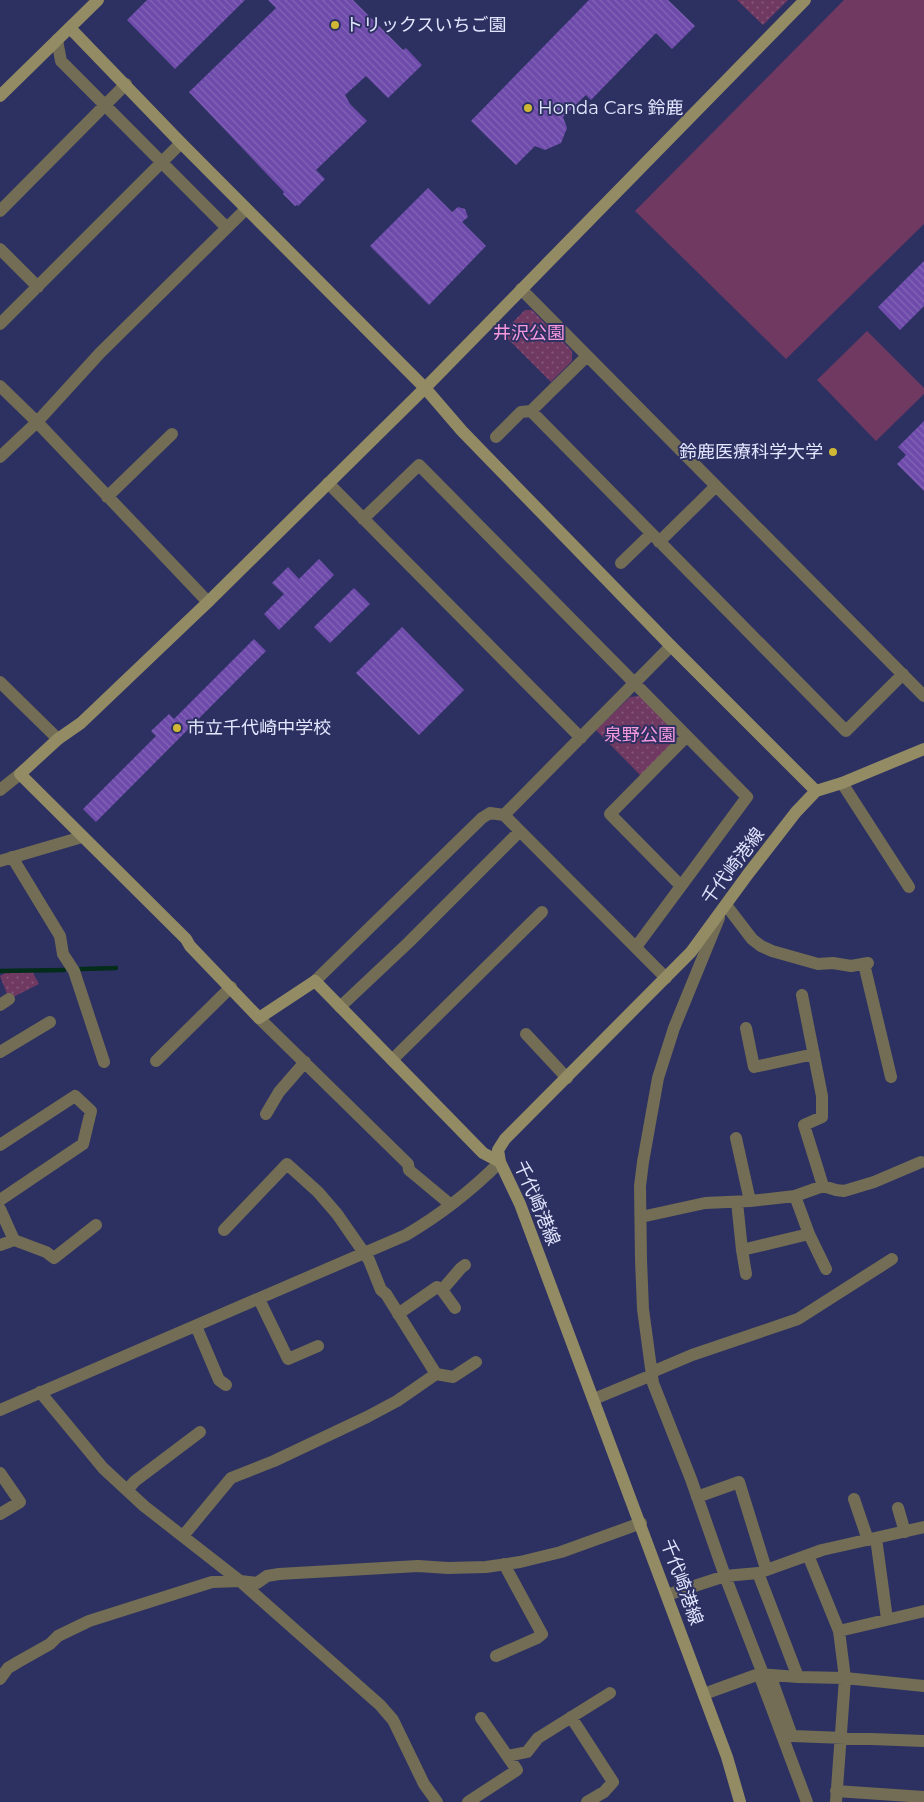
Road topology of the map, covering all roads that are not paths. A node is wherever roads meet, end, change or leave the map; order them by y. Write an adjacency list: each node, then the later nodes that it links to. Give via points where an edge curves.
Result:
1 (98, 0): 3 (street)
2 (805, 0): 15 (street)
3 (70, 28): 4 (street); 5 (street)
4 (57, 40): 6 (street); 7 (street, via 61,61)
5 (126, 84): 7 (street); 8 (street)
6 (0, 96)
7 (105, 105): 9 (street); 11 (street)
8 (181, 143): 9 (street); 10 (street)
9 (162, 163): 12 (street); 14 (street)
10 (246, 209): 12 (street); 19 (street)
11 (0, 211)
12 (227, 228): 21 (street, via 100,353)
13 (0, 249): 14 (street)
14 (38, 287): 16 (street)
15 (521, 289): 17 (street); 19 (street)
16 (0, 324)
17 (587, 356): 20 (street); 26 (street)
18 (0, 386): 21 (street)
19 (425, 388): 25 (street); 32 (street, via 462,431)
20 (530, 411): 23 (street, via 522,412); 29 (street)
21 (36, 422): 24 (street); 27 (street)
22 (172, 434): 27 (street)
23 (496, 437)
24 (0, 457)
25 (328, 483): 28 (street); 31 (street)
26 (716, 486): 29 (street); 33 (street)
27 (107, 497): 31 (street)
28 (363, 519): 35 (street, via 419,465); 39 (street)
29 (655, 538): 30 (street); 33 (street, via 846,731)
30 (621, 563)
31 (208, 602): 38 (street, via 81,723)
32 (671, 646): 35 (street); 44 (street)
33 (903, 674): 36 (street)
34 (0, 682): 38 (street)
35 (635, 683): 37 (street); 39 (street)
36 (924, 696)
37 (687, 736): 49 (street, via 747,797); 49 (street, via 610,814)
38 (58, 738): 41 (street)
39 (581, 738): 45 (street)
40 (924, 749): 42 (street, 千代崎港線)
41 (20, 774): 43 (street); 47 (street)
42 (842, 783): 44 (street, 千代崎港線); 50 (street)
43 (0, 790)
44 (816, 791): 51 (street, 千代崎港線, via 796,812)
45 (504, 815): 46 (street); 55 (street, via 490,813 482,818)
46 (520, 831): 53 (street); 58 (street)
47 (82, 837): 48 (street); 56 (street)
48 (6, 859): 67 (street, via 60,936 63,954 74,971)
49 (681, 886): 53 (street)
50 (909, 887)
51 (724, 908): 54 (street, 千代崎港線, via 691,952); 69 (street, via 752,939 772,951 818,964 851,966 866,963); 82 (street, via 674,1028 658,1078 640,1186)
52 (542, 912): 66 (street)
53 (636, 948): 54 (street)
54 (666, 978): 70 (street, 千代崎港線)
55 (316, 981): 58 (street); 59 (street)
56 (231, 987): 59 (street); 65 (street)
57 (802, 995): 64 (street)
58 (340, 1007): 66 (street)
59 (259, 1018): 68 (street)
60 (50, 1022): 63 (street)
61 (746, 1028): 64 (street, via 754,1067)
62 (526, 1034): 70 (street)
63 (2, 1047)
64 (814, 1054): 76 (street, via 822,1096 822,1117 804,1125)
65 (156, 1060)
66 (392, 1060): 74 (street, via 484,1153)
67 (104, 1062)
68 (305, 1062): 71 (street, via 279,1092); 80 (street, via 408,1164 409,1170)
69 (891, 1077)
70 (567, 1078): 74 (street, 千代崎港線, via 505,1139 498,1150)
71 (266, 1114)
72 (736, 1138): 79 (street)
73 (0, 1145): 78 (street, via 75,1096 91,1111 83,1144)
74 (500, 1162): 80 (street); 105 (street, 千代崎港線, via 520,1204)
75 (921, 1162): 76 (street, via 844,1191)
76 (823, 1186): 77 (street)
77 (795, 1196): 79 (street); 85 (street)
78 (0, 1200)
79 (743, 1202): 82 (street, via 705,1203); 88 (street)
80 (451, 1205): 89 (street, via 406,1235)
81 (0, 1208): 86 (street)
82 (641, 1217): 101 (street, via 643,1309)
83 (96, 1225): 86 (street, via 54,1258)
84 (224, 1230): 89 (street, via 287,1164 337,1214)
85 (809, 1234): 88 (street); 92 (street)
86 (14, 1240): 87 (street)
87 (0, 1245)
88 (742, 1250): 93 (street)
89 (364, 1254): 95 (street); 97 (street, via 381,1290)
90 (892, 1259): 101 (street, via 798,1319 692,1355)
91 (465, 1265): 94 (street)
92 (826, 1269)
93 (746, 1274)
94 (442, 1290): 96 (street); 97 (street, via 438,1287)
95 (259, 1299): 98 (street); 99 (street, via 288,1359)
96 (455, 1308)
97 (398, 1314): 102 (street)
98 (196, 1326): 103 (street, via 219,1380); 104 (street)
99 (318, 1346)
100 (476, 1362): 102 (street, via 452,1377)
101 (652, 1373): 105 (street); 110 (street)
102 (436, 1374): 117 (street, via 367,1417 231,1478)
103 (226, 1385)
104 (40, 1392): 106 (street); 109 (street, via 103,1468)
105 (594, 1399): 114 (street, 千代崎港線)
106 (0, 1410)
107 (200, 1432): 109 (street)
108 (0, 1473): 113 (street, via 20,1502)
109 (127, 1490): 117 (street)
110 (697, 1497): 121 (street, via 740,1482); 122 (street)
111 (854, 1499): 118 (street)
112 (898, 1508): 116 (street)
113 (0, 1514)
114 (641, 1523): 120 (street, via 561,1552); 124 (street, 千代崎港線)
115 (924, 1527): 116 (street)
116 (905, 1532): 118 (street)
117 (183, 1536): 123 (street)
118 (872, 1539): 119 (street); 126 (street)
119 (808, 1555): 121 (street); 127 (street)
120 (504, 1564): 123 (street, via 279,1574 267,1576 257,1583); 128 (street, via 542,1634)
121 (762, 1571): 122 (street); 130 (street)
122 (725, 1576): 124 (street); 129 (street)
123 (240, 1581): 132 (street, via 212,1582 89,1621 58,1636 8,1668); 143 (street, via 380,1705 393,1720 424,1784)
124 (668, 1595): 135 (street, 千代崎港線)
125 (924, 1611): 126 (street)
126 (887, 1619): 127 (street)
127 (838, 1631): 131 (street)
128 (496, 1656)
129 (764, 1675): 130 (street); 135 (street); 138 (street, via 792,1736); 147 (street)
130 (798, 1678): 131 (street)
131 (845, 1678): 133 (street); 138 (street)
132 (0, 1679)
133 (924, 1686)
134 (610, 1693): 136 (street)
135 (704, 1694): 146 (street, 千代崎港線, via 728,1757)
136 (571, 1717): 140 (street, via 538,1738 527,1752); 145 (street, via 613,1782)
137 (481, 1718): 140 (street)
138 (841, 1737): 139 (street); 141 (street)
139 (924, 1742)
140 (508, 1756): 144 (street, via 517,1770)
141 (836, 1796): 142 (street)
142 (924, 1797)
143 (437, 1802)
144 (468, 1802)
145 (587, 1802)
146 (740, 1802)
147 (807, 1802)

